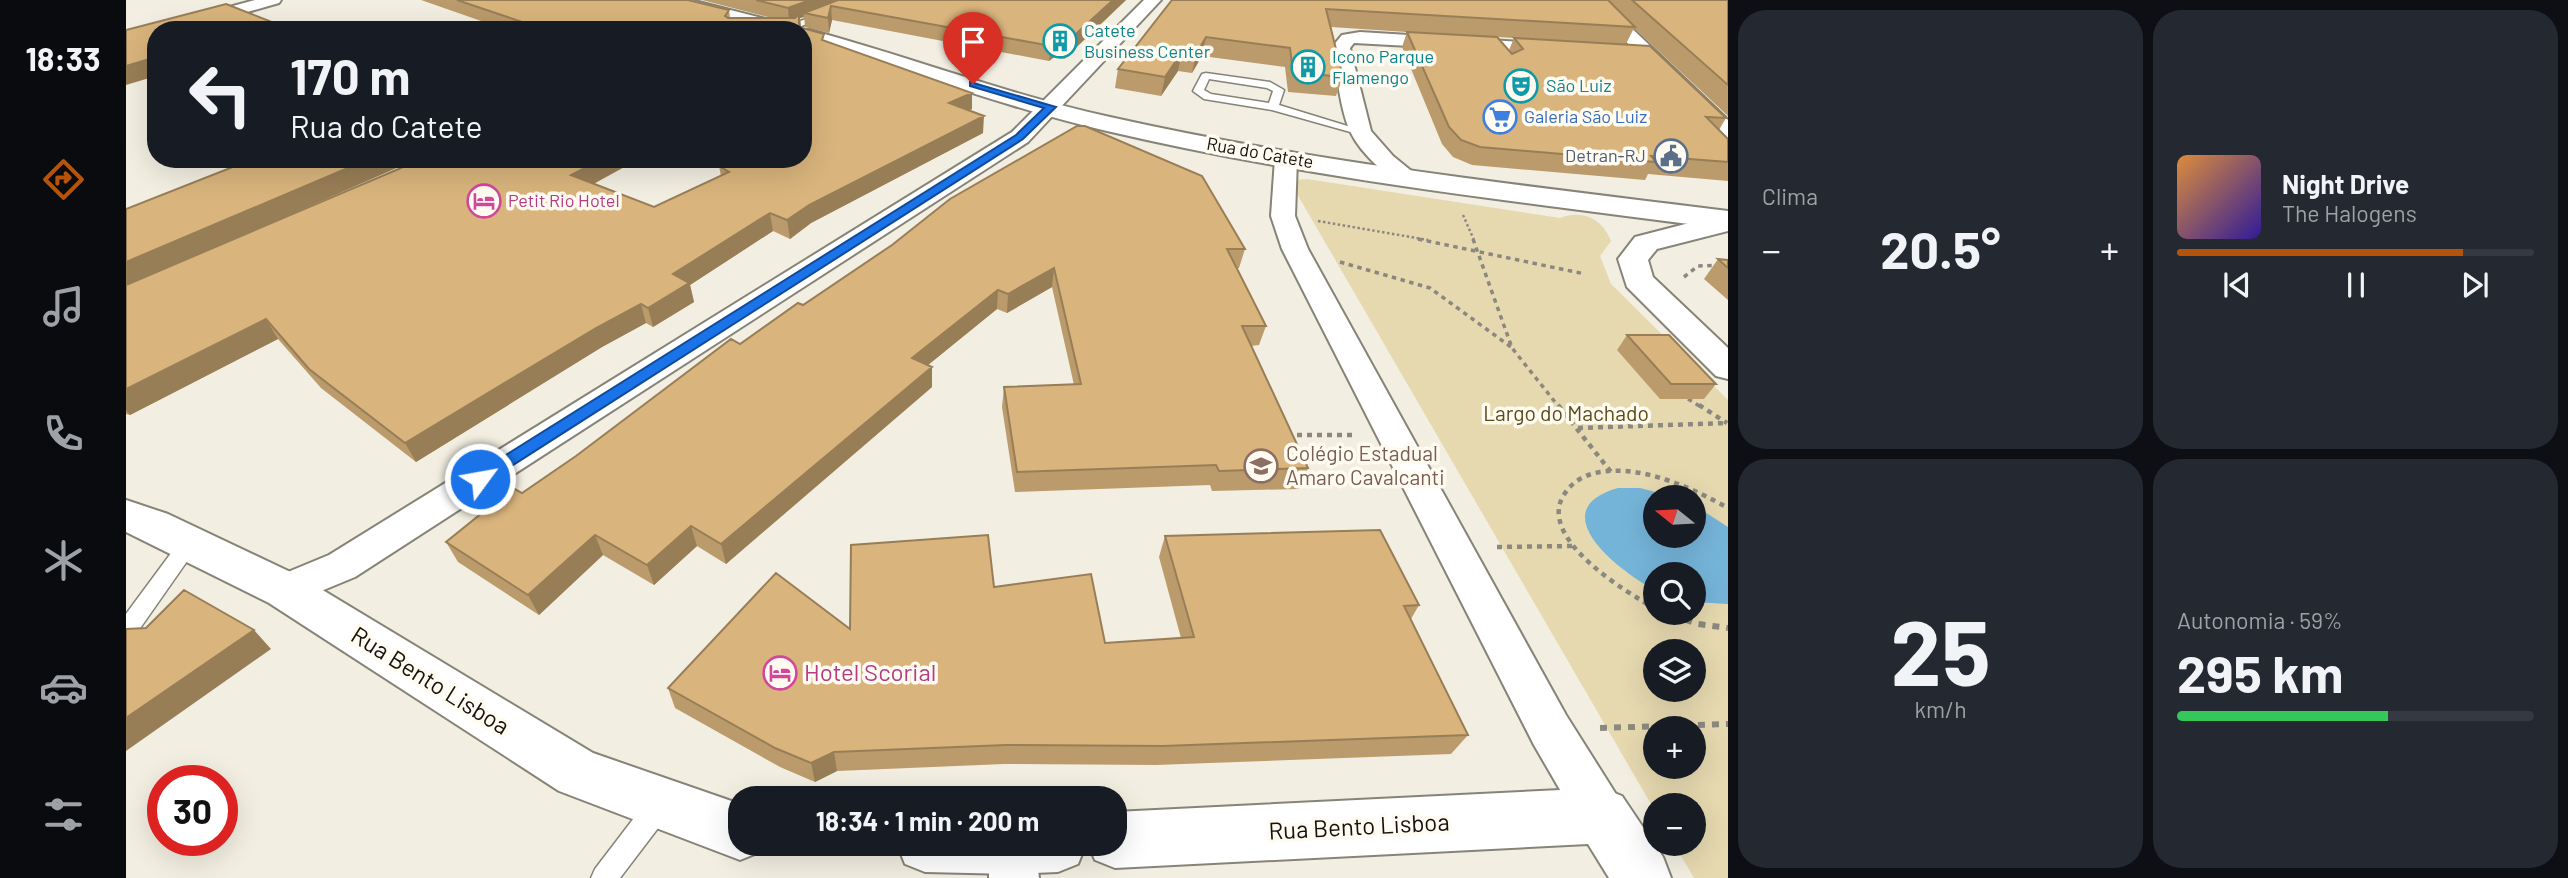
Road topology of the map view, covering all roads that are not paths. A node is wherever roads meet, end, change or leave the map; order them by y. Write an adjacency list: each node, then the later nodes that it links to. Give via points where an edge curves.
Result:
1 (273, 0): 6 (street)
2 (669, 0): 7 (main road)
3 (865, 0): 8 (lane)
4 (1153, 0): 13 (street)
5 (1593, 0): 12 (street)
6 (197, 21)
7 (752, 21)
8 (800, 21)
9 (812, 37): 13 (main road, Rua do Catete)
10 (1575, 50): 15 (street, via 1497,50 1348,39 1341,47)
11 (1616, 52): 12 (street)
12 (1646, 54): 16 (street)
13 (1051, 107): 17 (main road, Rua do Catete, via 1106,124); 23 (street, via 1008,144 342,566)
14 (1273, 107): 14 (lane, via 1208,97 1198,91 1206,76 1270,85 1279,90); 15 (lane)
15 (1361, 132): 18 (street, via 1385,161)
16 (1728, 132)
17 (1286, 159): 18 (main road, Rua do Catete); 26 (street, via 1283,216 1295,249 1550,730)
18 (1408, 178): 19 (main road, Rua do Catete)
19 (1728, 221): 20 (main road, via 1646,243 1633,259 1638,280)
20 (1728, 368)
21 (126, 516): 22 (main road, Rua Bento Lisboa)
22 (190, 542): 23 (main road, Rua Bento Lisboa); 24 (lane)
23 (285, 590): 25 (main road, Rua Bento Lisboa, via 578,773)
24 (126, 631)
25 (662, 803): 27 (main road, Rua Bento Lisboa); 29 (lane)
26 (1602, 816): 28 (main road, Rua Bento Lisboa); 30 (main road)
27 (728, 828)
28 (1127, 839)
29 (604, 878)
30 (1642, 878)

